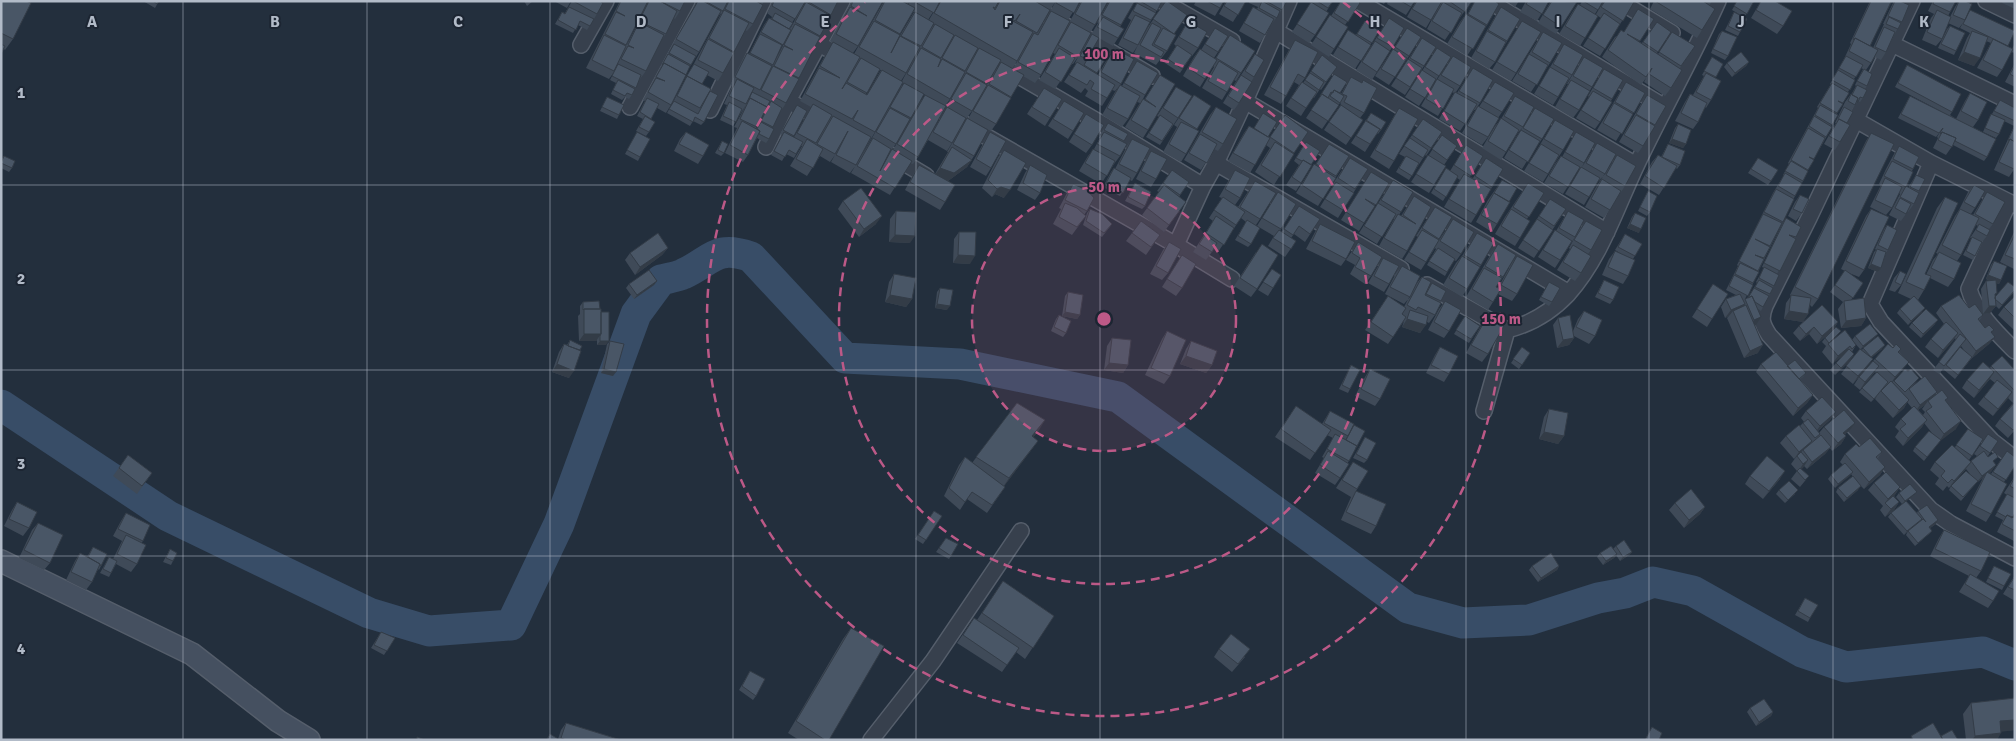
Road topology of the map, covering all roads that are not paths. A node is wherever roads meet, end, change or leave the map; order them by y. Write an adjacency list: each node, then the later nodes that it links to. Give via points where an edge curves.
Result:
1 (606, 1): 19 (street)
2 (687, 1): 28 (street)
3 (764, 1): 30 (street)
4 (842, 1): 16 (street)
5 (1023, 1): 23 (street)
6 (1162, 1): 21 (street)
7 (1289, 1): 15 (street)
8 (1358, 1): 37 (street)
9 (1489, 1): 29 (street)
10 (1619, 1): 20 (street)
11 (1718, 1): 20 (street)
12 (1912, 1): 17 (street)
13 (1986, 1): 14 (street)
14 (2015, 15)
15 (1276, 31): 21 (street); 41 (street)
16 (819, 44): 22 (street); 25 (street)
17 (1892, 44): 26 (street); 31 (street)
18 (965, 45): 39 (street)
19 (581, 46)
20 (1697, 48): 29 (street)
21 (1264, 58): 24 (street)
22 (862, 68)
23 (1167, 84)
24 (1245, 100): 35 (street, via 1230,121); 44 (street)
25 (788, 101): 32 (street); 33 (street)
26 (2015, 104)
27 (932, 106): 42 (street)
28 (630, 107)
29 (1665, 107): 37 (street)
30 (710, 110)
31 (1856, 120): 36 (street); 50 (street, via 1765,306 1762,324 1931,510)
32 (839, 127)
33 (766, 148)
34 (881, 149): 38 (street)
35 (1216, 163): 39 (street); 45 (street)
36 (1931, 163): 40 (street); 48 (street, via 1870,304 1881,322 1972,420)
37 (1636, 165): 41 (street)
38 (926, 176)
39 (1203, 186): 42 (street)
40 (2012, 204): 46 (street, via 1968,289 1972,300)
41 (1607, 232): 44 (street, via 1592,262)
42 (1176, 245): 43 (street)
43 (1232, 280)
44 (1569, 293): 45 (street, via 1539,318)
45 (1507, 330): 47 (street)
46 (2015, 351)
47 (1484, 411)
48 (2015, 459)
49 (1021, 531): 53 (street, via 933,661)
50 (2015, 558)
51 (1, 561): 52 (street, via 192,654 278,721)
52 (309, 740)
53 (871, 740)

